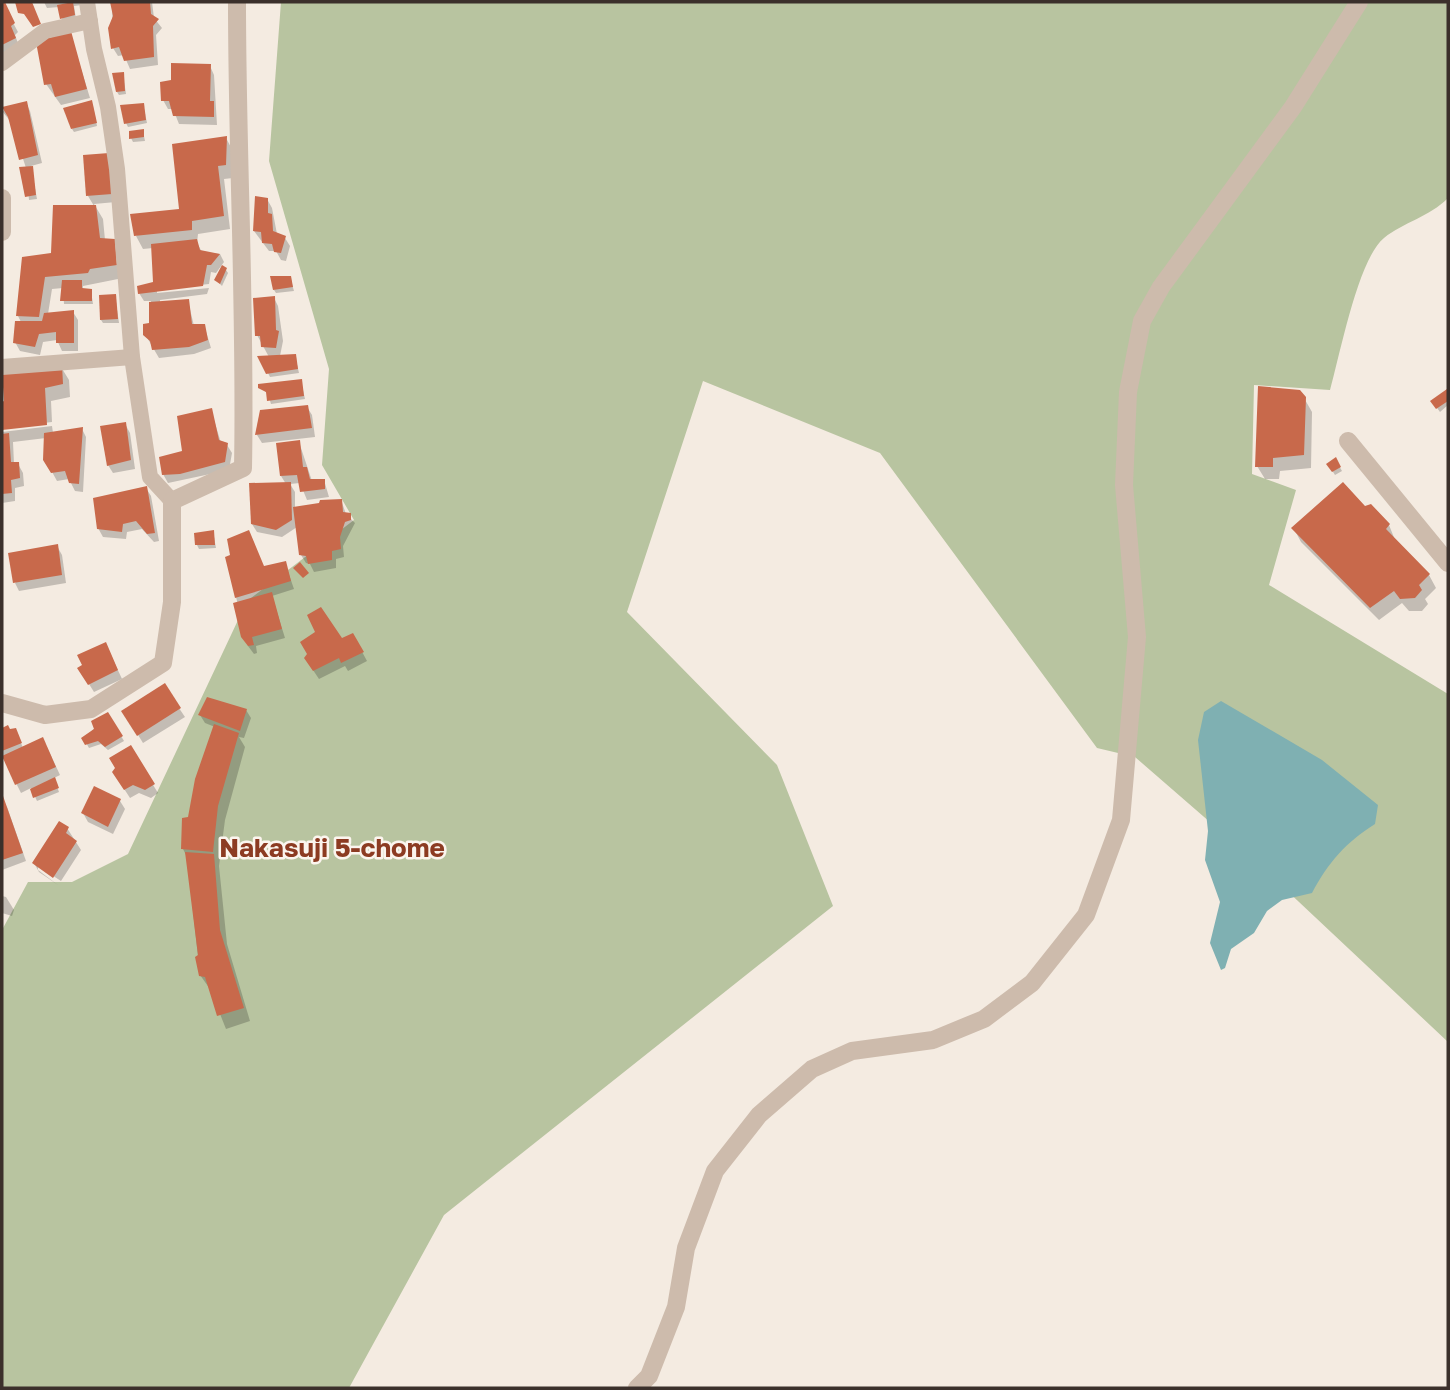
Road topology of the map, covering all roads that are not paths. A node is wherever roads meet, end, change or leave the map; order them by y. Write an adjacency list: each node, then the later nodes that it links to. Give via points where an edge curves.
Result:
1 (87, 2): 4 (lane)
2 (237, 2): 11 (street, via 243,468)
3 (1359, 2): 14 (street, via 1293,107 1161,287 1142,321 1128,392 1124,485 1137,637 1121,820 1086,915 1032,983 984,1019 933,1040 852,1051 812,1069 759,1115 715,1171 686,1248 676,1307 649,1377)
4 (90, 21): 5 (lane, via 45,31); 8 (lane, via 117,169)
5 (2, 63)
6 (2, 198): 7 (street)
7 (2, 232)
8 (132, 356): 9 (lane); 11 (lane, via 149,477)
9 (2, 367)
10 (1348, 441): 12 (street)
11 (172, 501): 13 (street, via 172,602 163,663 91,709 45,715)
12 (1448, 563)
13 (2, 703)
14 (637, 1388)

